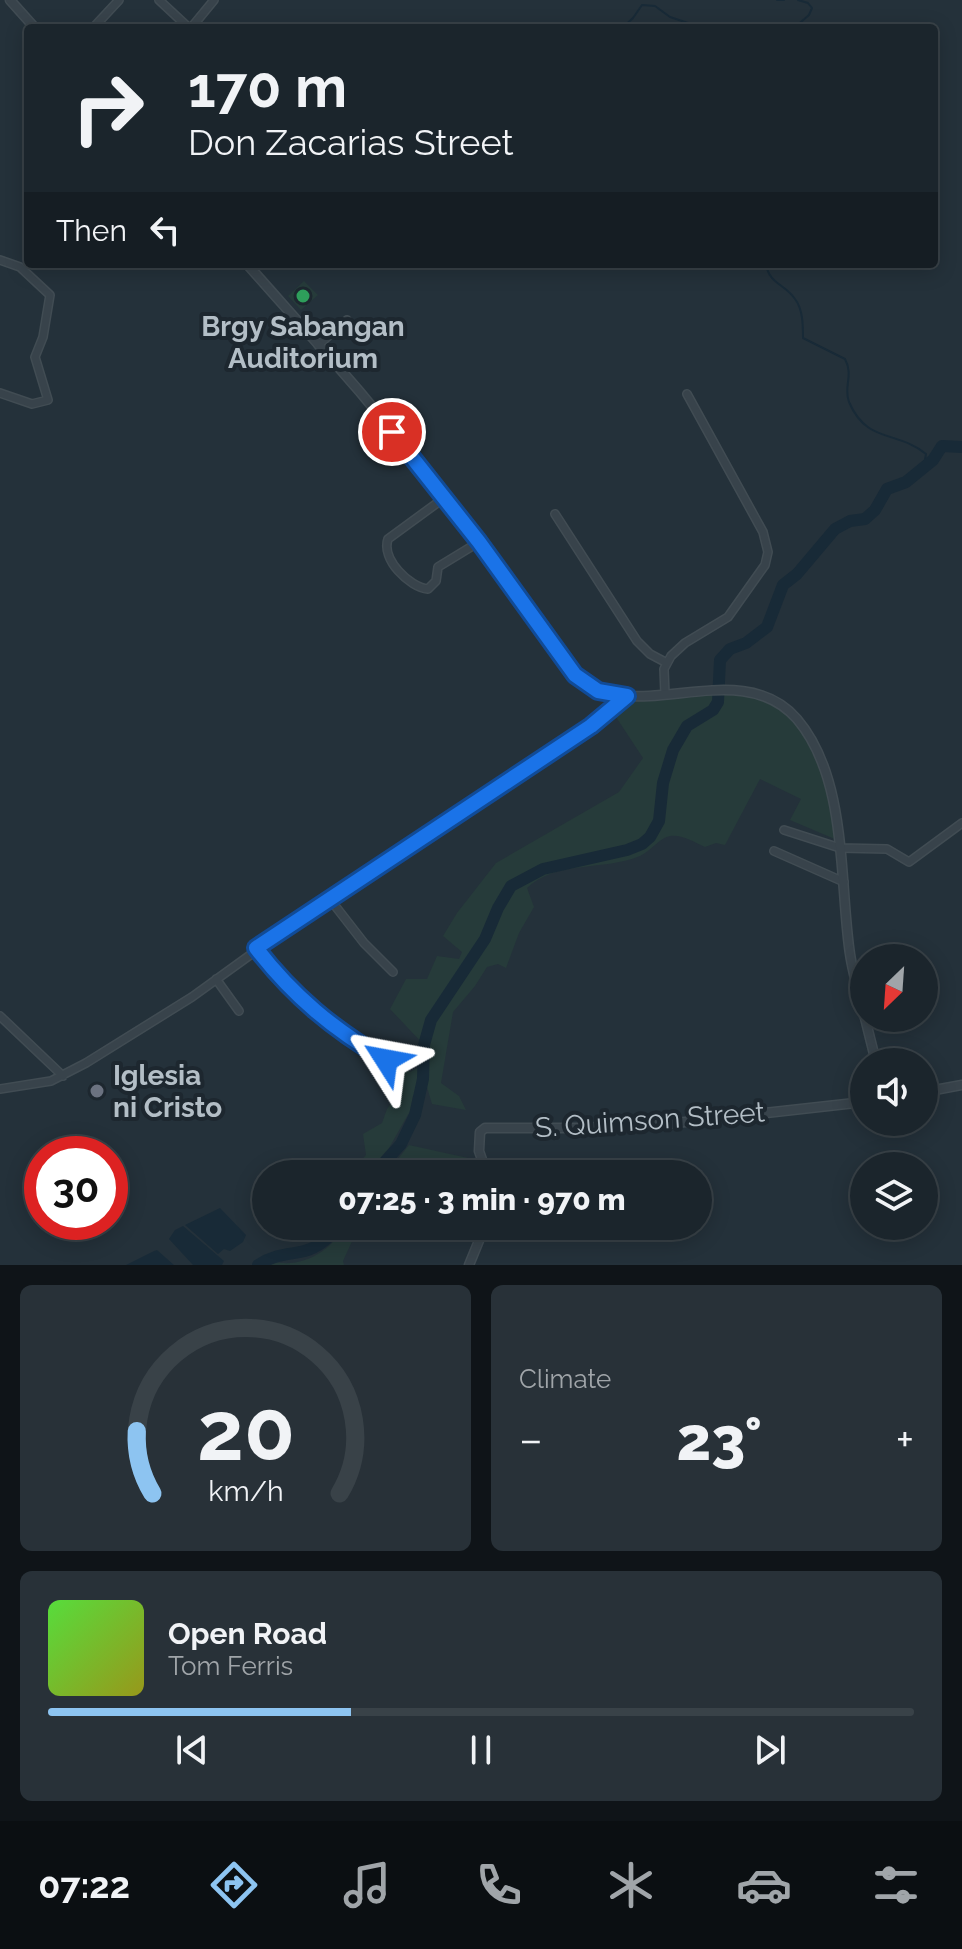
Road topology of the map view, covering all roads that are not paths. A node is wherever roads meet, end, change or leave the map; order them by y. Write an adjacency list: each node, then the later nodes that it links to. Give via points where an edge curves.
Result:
1 (10, 0): 5 (street)
2 (119, 0): 6 (street)
3 (159, 0): 7 (street)
4 (214, 0): 8 (street)
5 (31, 24)
6 (97, 24)
7 (186, 24)
8 (193, 24)
9 (0, 260): 13 (street, via 20,267 46,289 50,301 35,357 48,400 32,404)
10 (251, 268): 12 (street)
11 (347, 320): 12 (street)
12 (318, 345): 15 (street)
13 (0, 393)
14 (687, 394): 18 (street, via 763,532 768,552 762,571 728,617 685,643)
15 (444, 498): 17 (street); 17 (street, via 388,539 388,554 406,579 428,589 438,567)
16 (555, 514): 18 (street, via 637,641)
17 (479, 542): 20 (street, via 575,675 598,691)
18 (667, 663): 19 (street)
19 (665, 694): 20 (street); 23 (street, via 720,690 766,697 789,711 805,729 823,768)
20 (627, 696): 26 (street, via 591,726)
21 (962, 823): 23 (street, via 909,862 887,849)
22 (784, 830): 23 (street)
23 (840, 848): 25 (street)
24 (774, 851): 25 (street)
25 (844, 882): 28 (street)
26 (329, 898): 27 (street); 29 (street)
27 (256, 948): 30 (street); 33 (street, via 304,1004)
28 (850, 957)
29 (393, 972)
30 (216, 979): 31 (street); 34 (street)
31 (239, 1011)
32 (0, 1016): 34 (street)
33 (386, 1060)
34 (63, 1076): 36 (street)
35 (962, 1085): 37 (street)
36 (0, 1089)
37 (938, 1089)
38 (850, 1104): 39 (street, S. Quimson Street, via 667,1124 485,1128 479,1142)
39 (484, 1160)
40 (479, 1240): 41 (street)
41 (469, 1265)

